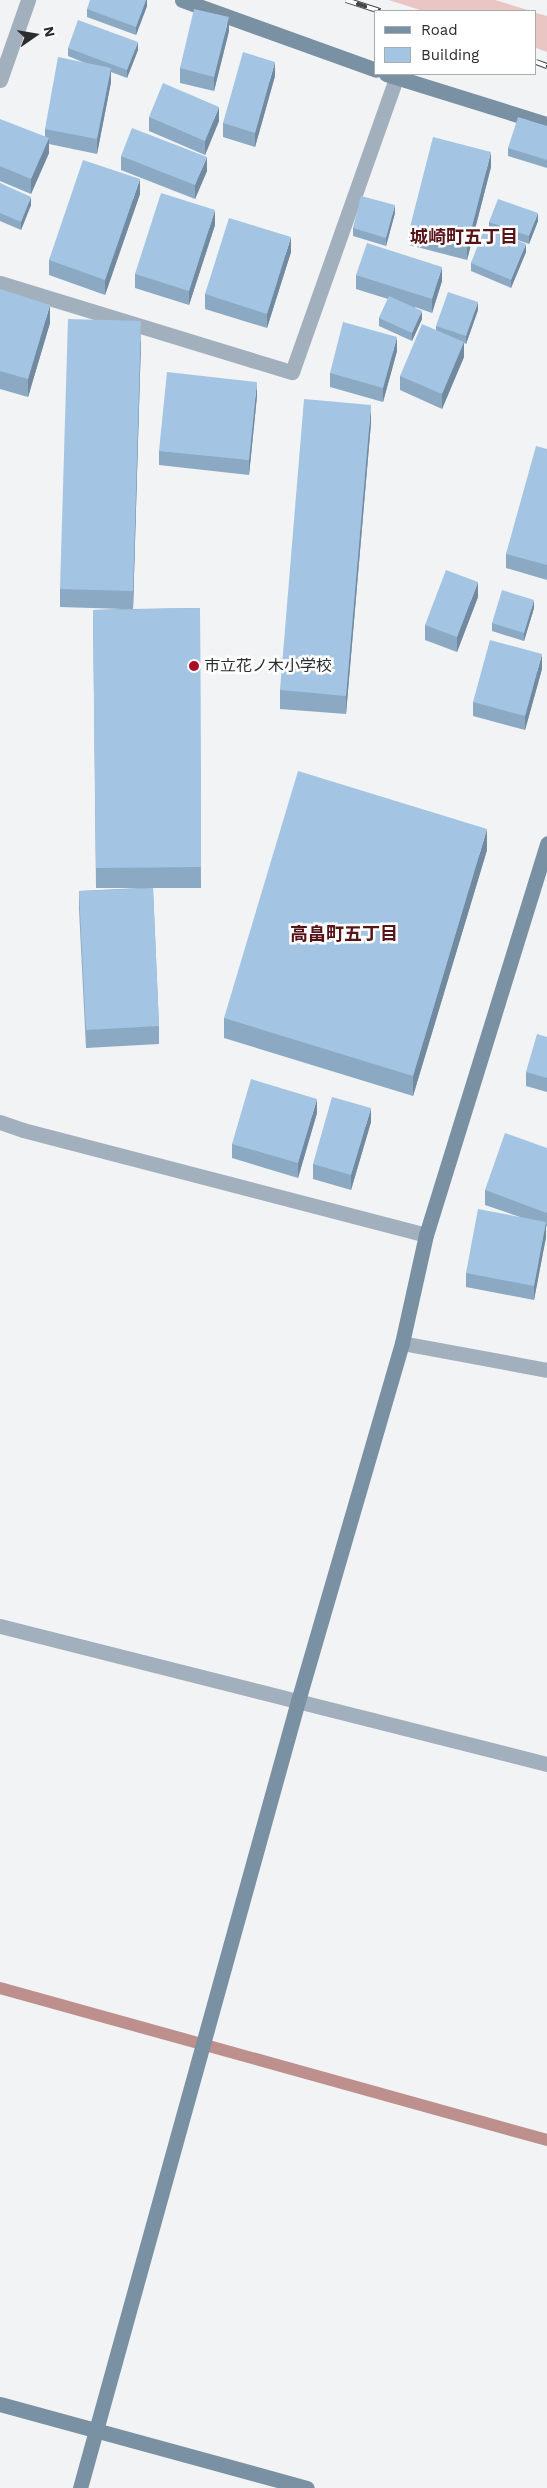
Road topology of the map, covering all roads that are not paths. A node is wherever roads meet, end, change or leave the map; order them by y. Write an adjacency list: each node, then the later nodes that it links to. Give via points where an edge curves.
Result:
1 (28, 0): 5 (street)
2 (182, 0): 3 (street)
3 (374, 69)
4 (391, 76): 6 (street); 7 (street, via 292,372)
5 (0, 80)
6 (547, 124)
7 (0, 283)
8 (547, 843): 10 (street)
9 (0, 1122): 10 (street)
10 (426, 1235): 11 (street)
11 (402, 1343): 12 (street); 14 (street)
12 (547, 1370)
13 (0, 1626): 14 (street)
14 (298, 1701): 15 (street); 17 (street)
15 (547, 1764)
16 (0, 2404): 17 (street)
17 (97, 2431): 18 (street); 19 (street)
18 (80, 2488)
19 (308, 2488)

